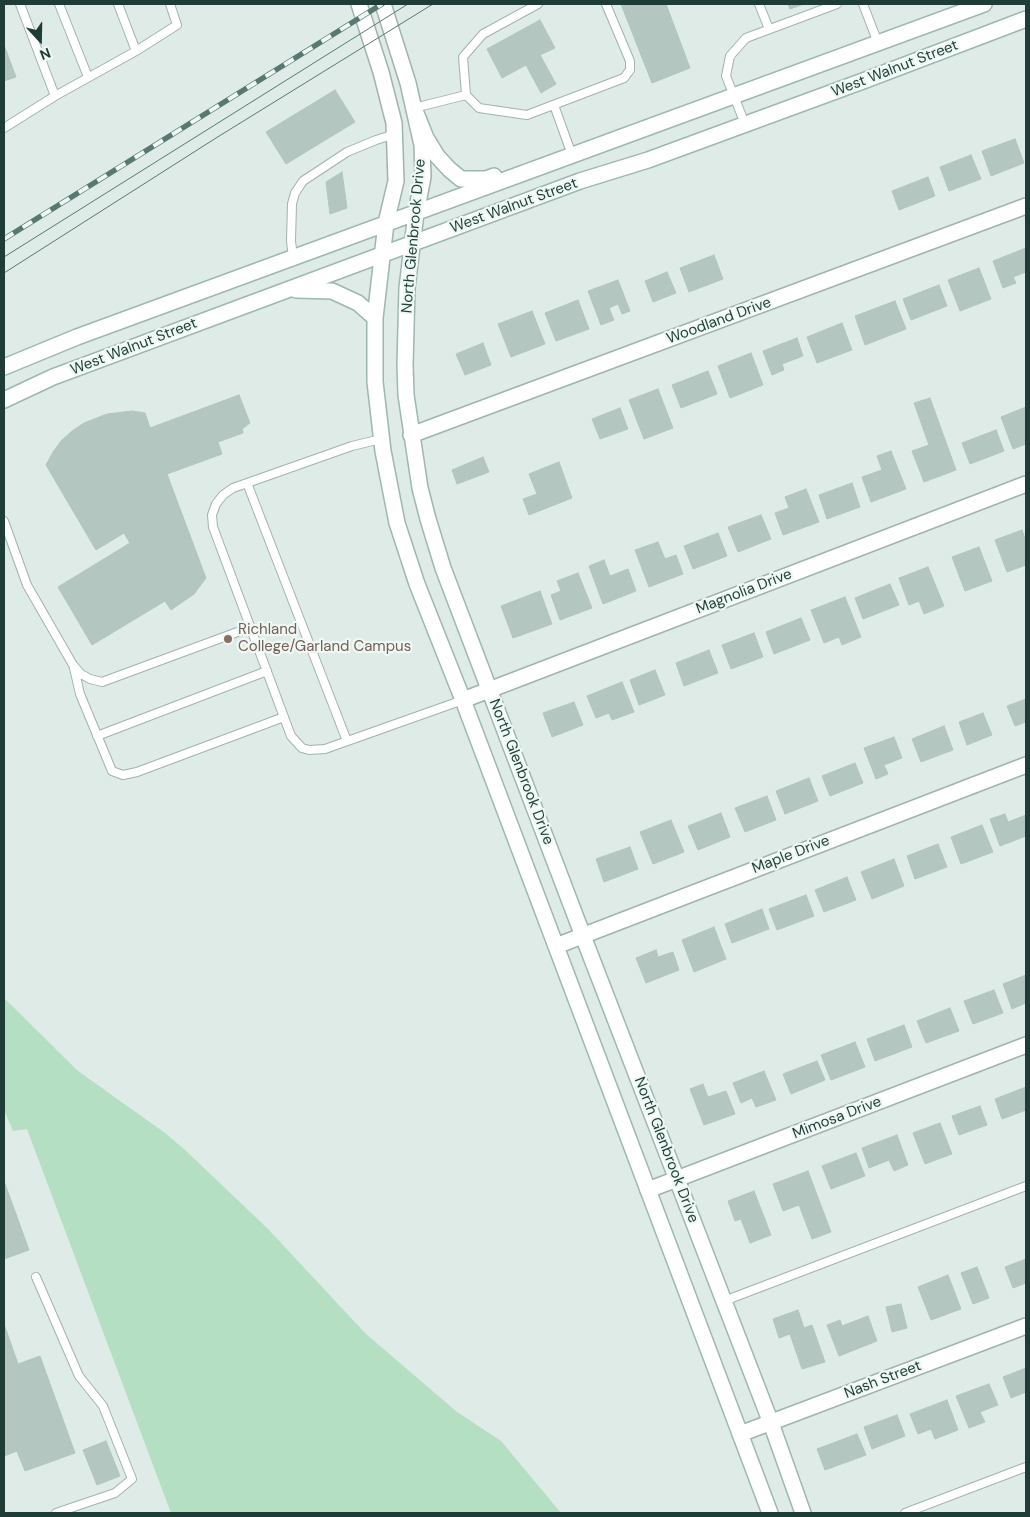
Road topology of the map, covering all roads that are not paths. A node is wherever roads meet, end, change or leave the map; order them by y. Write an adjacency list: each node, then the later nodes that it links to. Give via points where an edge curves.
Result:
1 (20, 4): 18 (lane)
2 (59, 4): 17 (lane)
3 (118, 4): 16 (lane)
4 (170, 4): 16 (lane, via 177,25)
5 (359, 4): 25 (main road, North Glenbrook Drive, via 381,72)
6 (383, 4): 22 (main road, North Glenbrook Drive)
7 (538, 4): 19 (lane, via 483,34 462,57)
8 (606, 4): 21 (lane, via 630,61 630,70 624,78)
9 (759, 4): 14 (lane)
10 (837, 4): 14 (lane)
11 (863, 4): 15 (lane)
12 (984, 4): 15 (main road, West Walnut Street)
13 (1026, 19): 23 (main road, West Walnut Street)
14 (769, 29): 20 (lane, via 746,38 730,56 726,76)
15 (878, 43): 20 (main road, West Walnut Street)
16 (136, 51): 17 (lane)
17 (88, 77): 18 (lane)
18 (55, 96): 24 (lane)
19 (466, 96): 21 (lane, via 479,108 528,115); 22 (lane)
20 (734, 96): 23 (lane); 26 (main road, West Walnut Street)
21 (554, 105): 26 (lane)
22 (414, 108): 26 (main road, via 437,156 461,179 485,179 561,154); 28 (main road, North Glenbrook Drive, via 422,145 423,169)
23 (745, 124): 30 (main road, West Walnut Street)
24 (4, 128)
25 (395, 134): 29 (main road, North Glenbrook Drive, via 396,181); 32 (lane, via 347,152 303,181 292,204)
26 (572, 155): 28 (main road, West Walnut Street)
27 (1026, 206): 37 (main road, Woodland Drive)
28 (416, 213): 29 (main road, West Walnut Street); 30 (main road, North Glenbrook Drive)
29 (386, 223): 31 (main road, North Glenbrook Drive); 32 (main road, West Walnut Street)
30 (412, 244): 31 (main road, West Walnut Street); 37 (main road, North Glenbrook Drive, via 405,365)
31 (382, 255): 33 (main road, West Walnut Street); 34 (main road, North Glenbrook Drive)
32 (293, 257): 35 (main road, West Walnut Street)
33 (284, 291): 34 (main road, via 332,291 358,303); 36 (main road, West Walnut Street, via 79,367)
34 (375, 318): 38 (main road, North Glenbrook Drive, via 375,382)
35 (4, 367)
36 (4, 400)
37 (412, 435): 45 (main road, North Glenbrook Drive, via 420,488 443,568)
38 (381, 439): 39 (lane); 46 (main road, North Glenbrook Drive, via 392,502 416,584)
39 (247, 483): 42 (lane, via 223,495 212,515 213,527); 49 (lane)
40 (1026, 484): 45 (main road, Magnolia Drive)
41 (4, 520): 43 (lane, via 27,585)
42 (250, 627): 43 (lane, via 102,682 86,677); 44 (lane)
43 (73, 665): 48 (lane, via 80,694)
44 (267, 671): 47 (lane); 48 (lane)
45 (490, 688): 46 (main road, Magnolia Drive); 51 (main road, North Glenbrook Drive)
46 (463, 700): 49 (lane); 52 (main road, North Glenbrook Drive)
47 (284, 717): 48 (lane, via 123,775 112,771); 49 (lane, via 296,743 309,750 317,751)
48 (97, 736)
49 (347, 741)
50 (1026, 765): 51 (main road, Maple Drive)
51 (582, 936): 52 (main road, Maple Drive); 54 (main road, North Glenbrook Drive)
52 (556, 946): 56 (main road, North Glenbrook Drive)
53 (1026, 1045): 54 (main road, Mimosa Drive)
54 (677, 1179): 56 (main road, Mimosa Drive); 58 (main road, North Glenbrook Drive)
55 (1026, 1186): 58 (lane)
56 (648, 1190): 61 (main road, North Glenbrook Drive)
57 (36, 1277): 63 (lane, via 79,1376 103,1406 132,1479 115,1493)
58 (724, 1301): 60 (main road, North Glenbrook Drive)
59 (1026, 1326): 60 (main road, Nash Street)
60 (771, 1423): 61 (main road, Nash Street); 65 (main road, North Glenbrook Drive)
61 (740, 1434): 64 (main road, North Glenbrook Drive)
62 (1026, 1467): 66 (lane)
63 (56, 1513)
64 (770, 1513)
65 (803, 1513)
66 (905, 1513)

